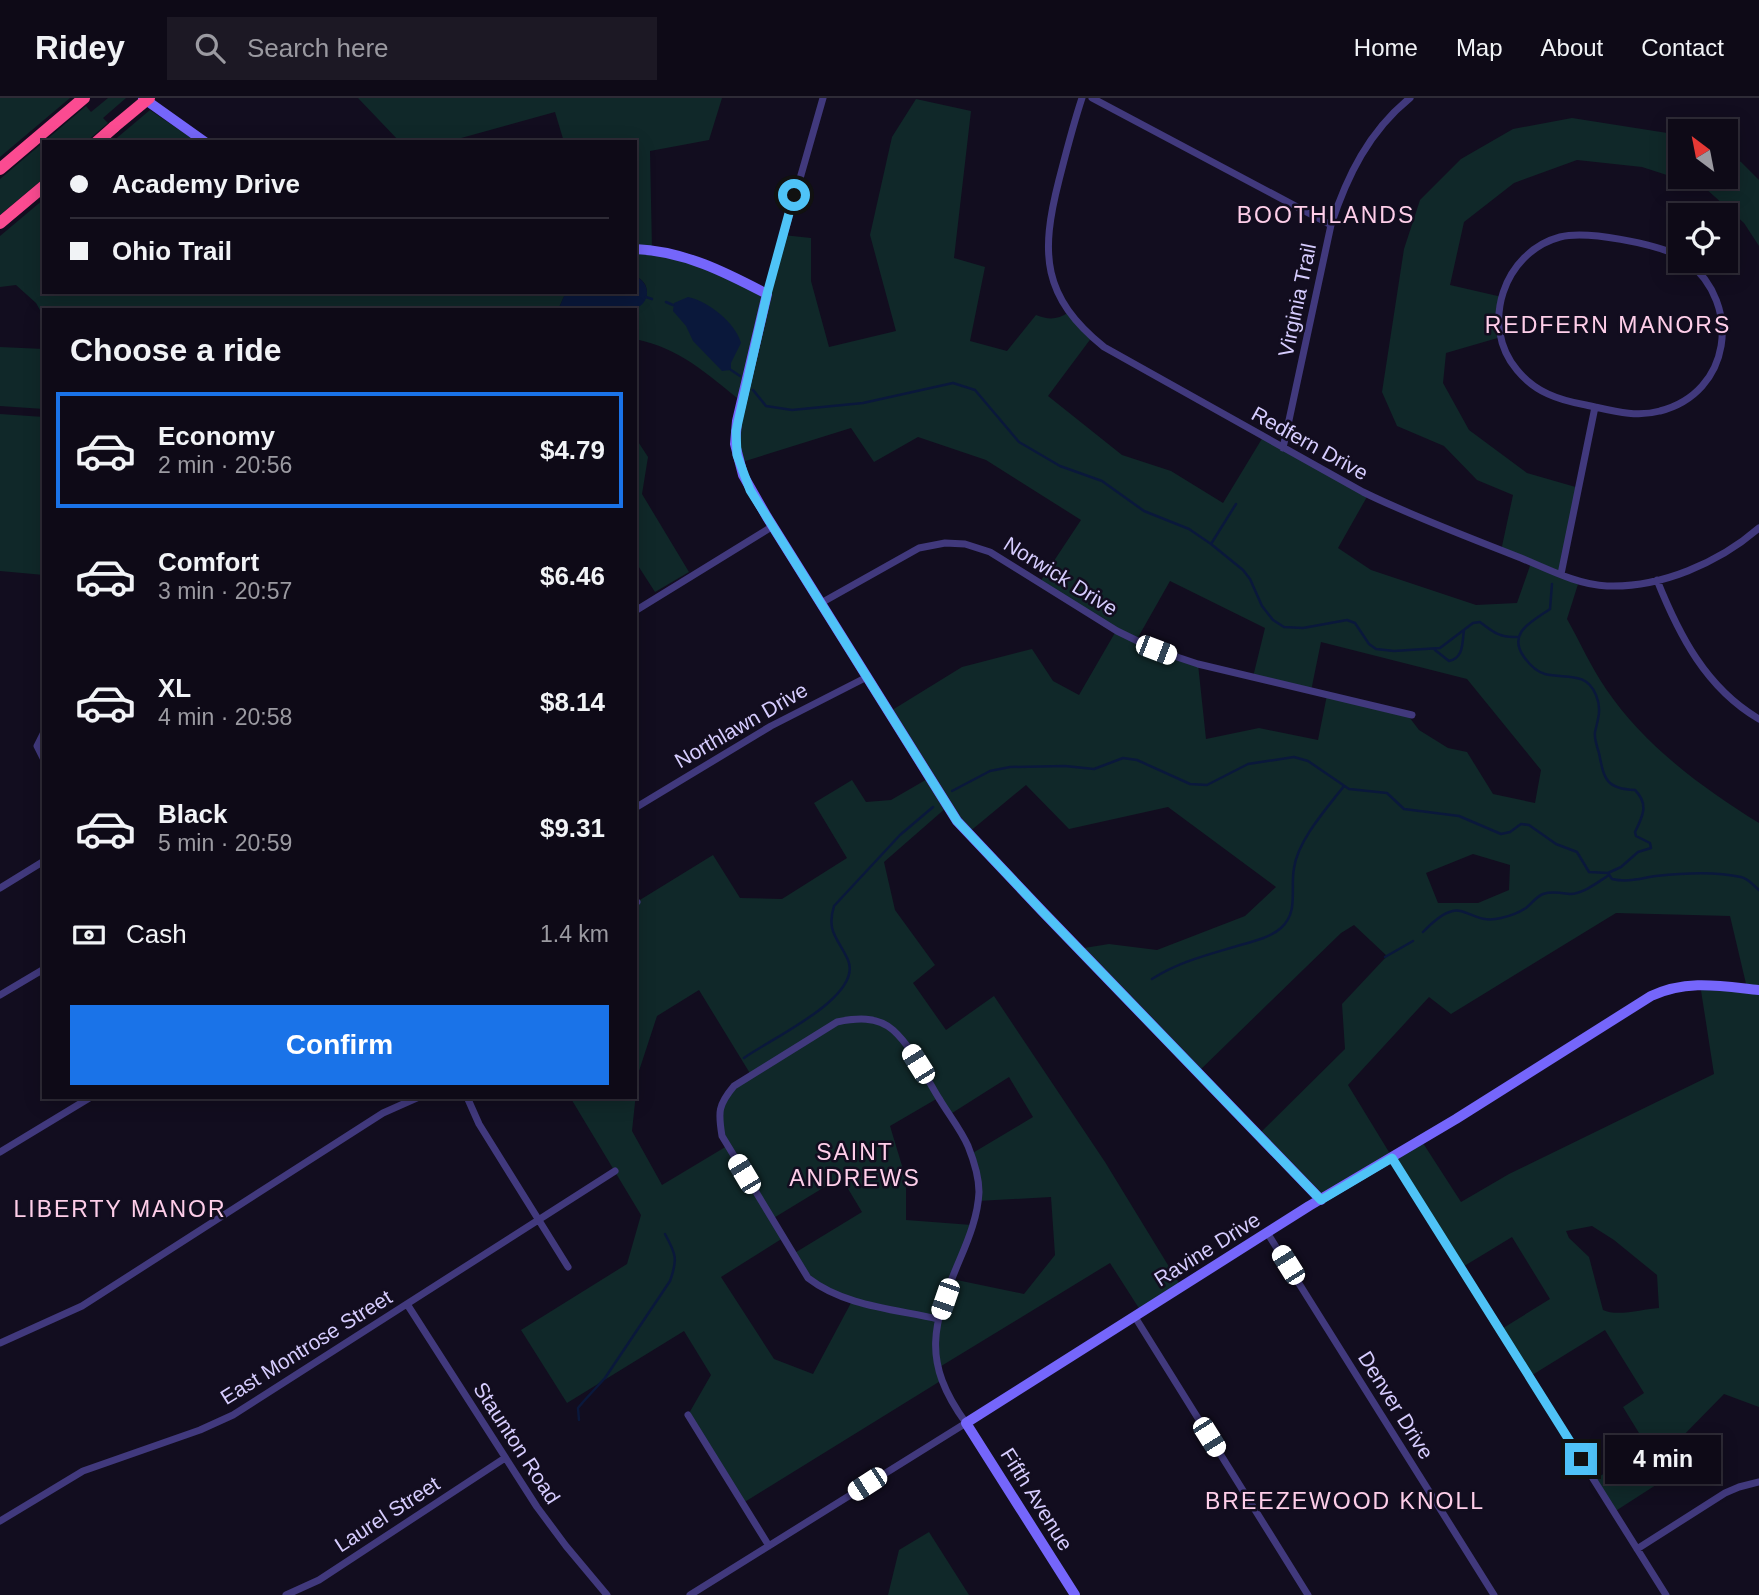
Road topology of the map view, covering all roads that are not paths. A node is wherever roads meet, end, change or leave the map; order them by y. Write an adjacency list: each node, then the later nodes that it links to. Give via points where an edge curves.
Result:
1 (142, 98): 9 (street)
2 (149, 98): 8 (highway, bridge)
3 (823, 98): 17 (street)
4 (1082, 98): 19 (street, Redfern Drive, via 1049,223 1048,257 1064,303 1104,347)
5 (1092, 98): 13 (street)
6 (1410, 98): 13 (street, Virginia Trail, via 1384,123 1360,157)
7 (82, 100): 10 (highway)
8 (99, 140)
9 (202, 140)
10 (0, 169)
11 (42, 188): 12 (highway)
12 (0, 223)
13 (1331, 225): 19 (street, Virginia Trail)
14 (637, 249): 17 (street, via 698,261)
15 (1668, 252): 18 (street, via 1577,234 1533,250 1507,281 1499,321 1514,367 1548,395)
16 (1700, 273): 18 (street, via 1709,282 1720,308 1722,341 1711,374 1688,398 1658,412 1634,414)
17 (767, 294): 20 (street, via 735,444 743,475)
18 (1595, 407): 22 (street)
19 (1283, 448): 22 (street, Redfern Drive, via 1404,512)
20 (773, 526): 24 (street); 25 (street)
21 (1759, 528): 23 (street, Redfern Drive, via 1718,557)
22 (1561, 574): 23 (street, Redfern Drive, via 1605,586)
23 (1657, 580): 28 (street, via 1697,661 1732,699)
24 (821, 603): 26 (street); 27 (street, Norwick Drive, via 919,548 965,544 990,552 1116,631 1166,654)
25 (637, 610)
26 (867, 677): 31 (street, Northlawn Drive, via 771,726); 43 (street, via 968,833)
27 (1412, 715)
28 (1759, 719)
29 (42, 734): 30 (street, via 37,746)
30 (42, 756)
31 (637, 807)
32 (42, 862): 33 (street)
33 (0, 888)
34 (42, 970): 36 (street)
35 (1759, 990): 41 (street, Ravine Drive, via 1686,985 1651,996)
36 (0, 995)
37 (88, 1099): 40 (street)
38 (414, 1099): 50 (street, via 383,1112 82,1306)
39 (468, 1099): 44 (street)
40 (0, 1152)
41 (1392, 1158): 43 (street, Ravine Drive); 57 (street)
42 (615, 1171): 44 (street, East Montrose Street)
43 (1321, 1200): 45 (street, Ravine Drive)
44 (538, 1219): 46 (street); 47 (street, East Montrose Street)
45 (1268, 1234): 48 (street, Ravine Drive); 63 (street, Denver Drive)
46 (568, 1266)
47 (407, 1304): 53 (street, Staunton Road); 55 (street, East Montrose Street, via 233,1415 83,1471)
48 (1135, 1317): 52 (street, Ravine Drive); 62 (street)
49 (938, 1318): 49 (street, via 976,1213 979,1192 967,1143 892,1029 873,1019 837,1022 734,1086 722,1101 722,1136 808,1278 844,1299); 52 (street, via 934,1339 938,1368 954,1408)
50 (0, 1343)
51 (688, 1415): 56 (street)
52 (966, 1423): 56 (street, Ravine Drive); 61 (street, Fifth Avenue)
53 (505, 1458): 58 (street, Laurel Street, via 339,1567); 59 (street, Staunton Road, via 551,1527)
54 (1759, 1482): 57 (street, via 1725,1493)
55 (0, 1521)
56 (769, 1545): 60 (street, Ravine Drive)
57 (1637, 1549): 64 (street)
58 (286, 1595)
59 (607, 1595)
60 (690, 1595)
61 (1075, 1595)
62 (1308, 1595)
63 (1494, 1595)
64 (1666, 1595)

